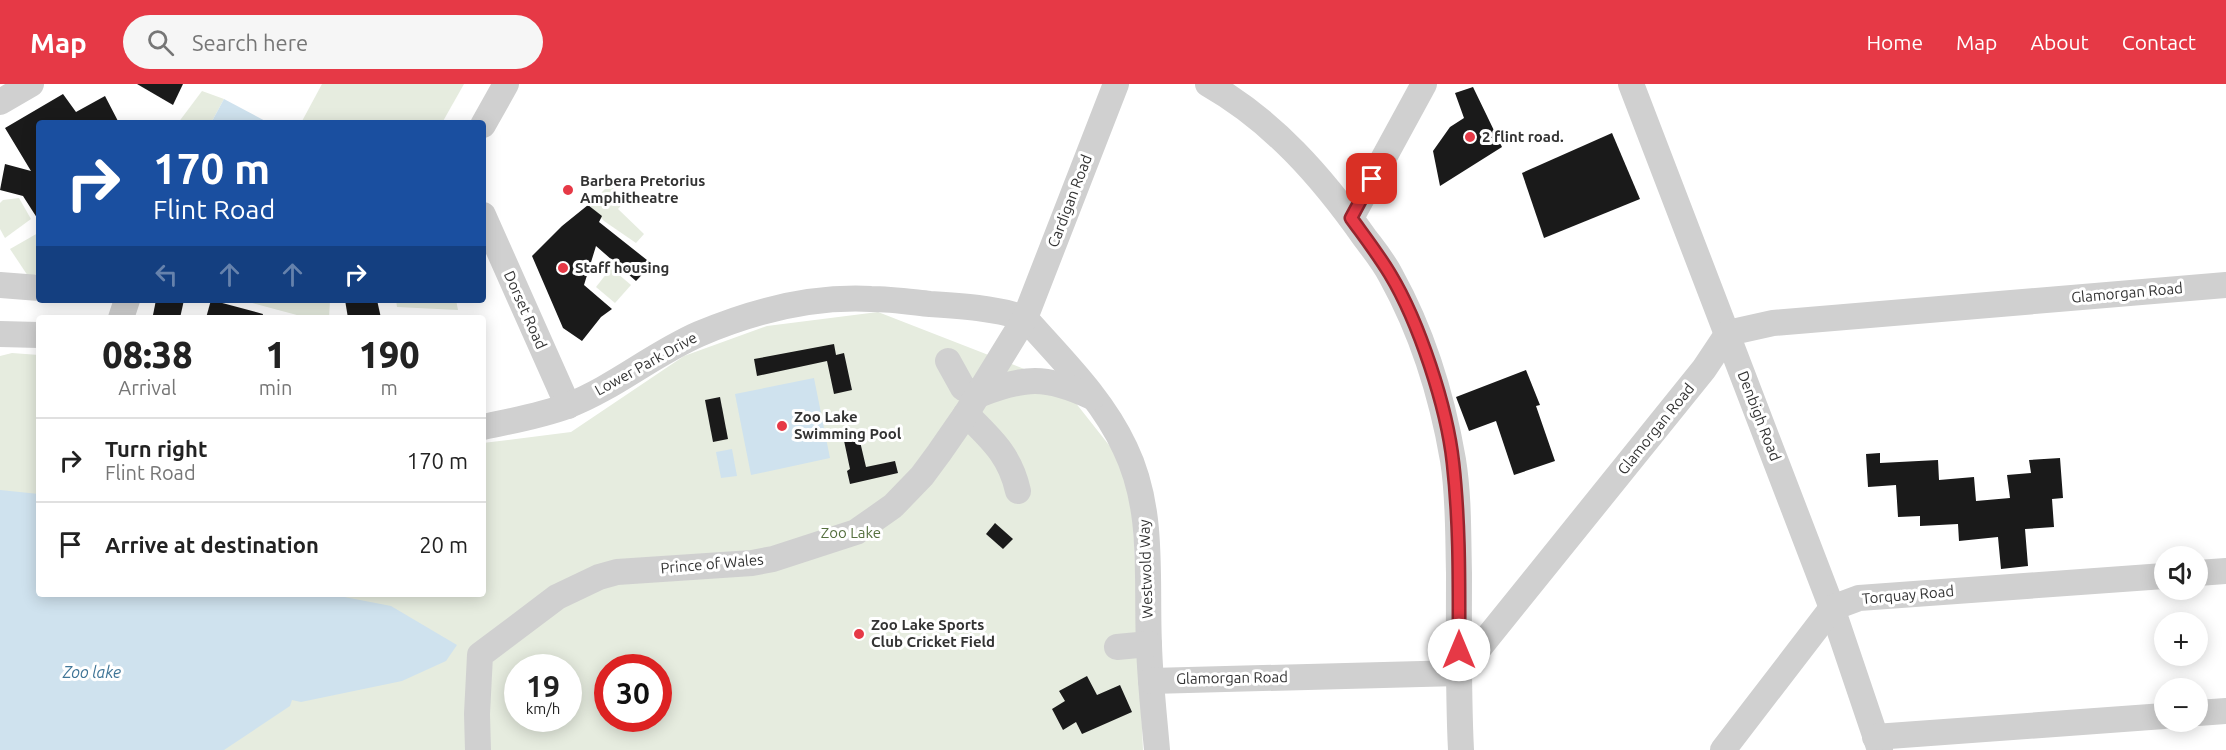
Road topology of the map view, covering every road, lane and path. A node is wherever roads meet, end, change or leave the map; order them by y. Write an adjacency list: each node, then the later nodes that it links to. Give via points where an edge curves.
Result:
1 (6, 84): 8 (street)
2 (31, 84): 9 (street)
3 (506, 84): 10 (street)
4 (1116, 84): 16 (street, Cardigan Road)
5 (1208, 84): 11 (street, via 1277,134 1304,160)
6 (1424, 84): 11 (street)
7 (1631, 84): 17 (street, Denbigh Road)
8 (0, 88)
9 (0, 102)
10 (486, 120)
11 (1351, 218): 32 (street, via 1390,274 1418,331 1438,395 1454,471)
12 (486, 222): 23 (street, Dorset Road)
13 (0, 285): 15 (street)
14 (2226, 285): 17 (street, Glamorgan Road, via 1773,323)
15 (36, 288)
16 (1025, 318): 21 (street, Westwold Way); 22 (street, Prince of Wales); 23 (street, Lower Park Drive, via 986,309 870,298 780,308 699,334)
17 (1728, 333): 29 (street, Denbigh Road); 32 (street, Glamorgan Road)
18 (0, 334): 19 (street)
19 (36, 335)
20 (948, 361): 22 (street)
21 (1095, 399): 22 (street, via 1067,386 1026,380 1009,384); 30 (street, Westwold Way, via 1125,446 1138,480 1149,561)
22 (972, 405): 25 (street, via 1013,471); 38 (street, Prince of Wales, via 914,485 893,506 856,532 752,563 617,572 585,582 557,597 480,655)
23 (568, 406): 24 (street, Lower Park Drive)
24 (486, 426)
25 (1018, 491)
26 (2226, 571): 27 (street)
27 (2208, 572)
28 (2154, 577): 29 (street, Torquay Road, via 1859,598)
29 (1832, 608): 37 (street, Denbigh Road); 41 (street)
30 (1149, 644): 31 (street); 33 (street, Westwold Way)
31 (1117, 647)
32 (1459, 673): 33 (street, Glamorgan Road); 40 (street)
33 (1151, 681): 39 (street, Westwold Way)
34 (2226, 711): 35 (street)
35 (2208, 712)
36 (2154, 717): 37 (street)
37 (1878, 743)
38 (478, 750)
39 (1157, 750)
40 (1461, 750)
41 (1723, 750)

